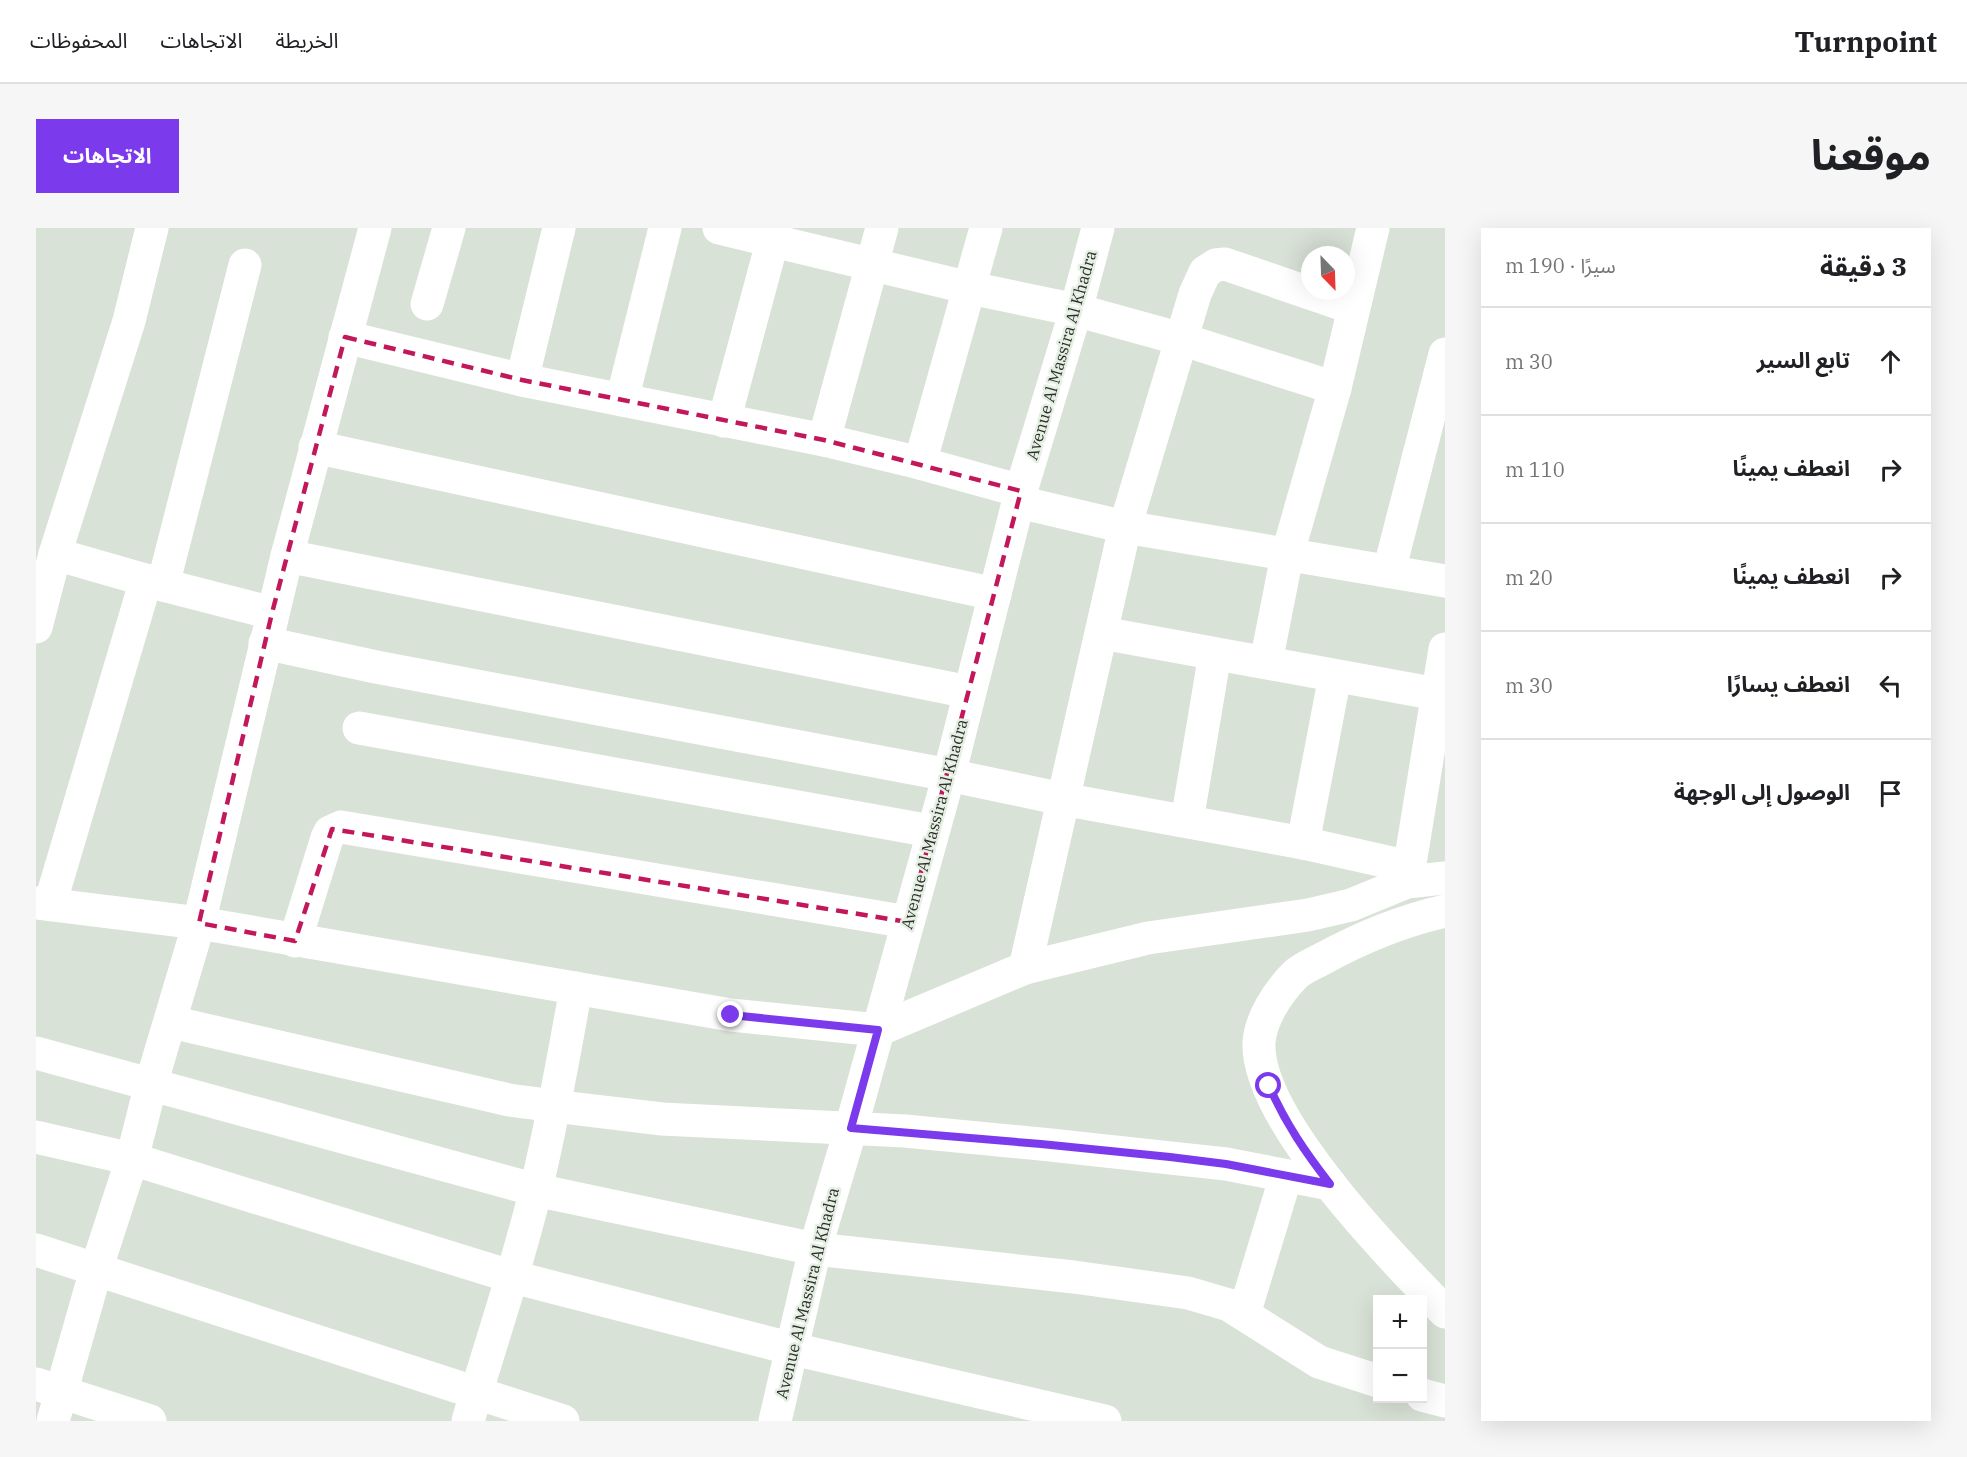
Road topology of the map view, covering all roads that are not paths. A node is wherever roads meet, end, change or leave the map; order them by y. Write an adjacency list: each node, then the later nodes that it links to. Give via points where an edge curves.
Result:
1 (152, 228): 30 (street, via 129,321)
2 (375, 228): 18 (street)
3 (449, 228): 15 (street)
4 (559, 228): 21 (street)
5 (665, 228): 23 (street)
6 (719, 228): 11 (street)
7 (882, 228): 12 (street)
8 (986, 228): 14 (street)
9 (1098, 228): 17 (street, Avenue Al Massira Al Khadra)
10 (1374, 228): 16 (street)
11 (775, 234): 12 (street); 24 (street)
12 (873, 264): 14 (street); 25 (street)
13 (245, 265): 35 (street)
14 (970, 288): 17 (street); 27 (street)
15 (427, 304)
16 (1353, 308): 19 (street, via 1225,264 1215,265 1201,278); 22 (street)
17 (1076, 310): 19 (street); 28 (street, Avenue Al Massira Al Khadra)
18 (345, 337): 21 (street); 26 (street)
19 (1181, 339): 22 (street); 29 (street)
20 (1445, 354): 33 (street)
21 (522, 380): 23 (street)
22 (1335, 388): 31 (street)
23 (622, 400): 24 (street)
24 (724, 420): 25 (street)
25 (824, 440): 27 (street)
26 (315, 447): 32 (street); 36 (street)
27 (920, 463): 28 (street)
28 (1020, 496): 29 (street); 36 (street, Avenue Al Massira Al Khadra)
29 (1125, 527): 31 (street); 39 (street)
30 (55, 554): 35 (street); 37 (street)
31 (1287, 555): 33 (street); 42 (street)
32 (287, 556): 38 (street); 44 (street)
33 (1389, 571): 34 (street)
34 (1445, 581)
35 (154, 583): 38 (street); 55 (street)
36 (995, 594): 44 (street, Avenue Al Massira Al Khadra)
37 (36, 627)
38 (269, 628): 47 (street, via 376,667); 58 (street)
39 (1102, 633): 41 (street); 49 (street)
40 (1445, 649): 45 (street)
41 (1215, 654): 42 (street); 50 (street)
42 (1266, 662): 43 (street)
43 (1335, 676): 45 (street); 52 (street)
44 (969, 692): 47 (street, Avenue Al Massira Al Khadra)
45 (1437, 694): 48 (street)
46 (359, 728): 51 (street)
47 (949, 775): 49 (street); 51 (street, Avenue Al Massira Al Khadra)
48 (1435, 776): 53 (street)
49 (1062, 799): 50 (street); 60 (street)
50 (1187, 821): 52 (street)
51 (932, 831): 57 (street, Avenue Al Massira Al Khadra)
52 (1303, 843): 53 (street)
53 (1409, 875): 54 (street); 60 (street, via 1351,905 1148,938)
54 (1445, 878)
55 (43, 904): 58 (street)
56 (1445, 911): 71 (street, via 1377,931 1296,973 1264,1020 1259,1041 1260,1063 1269,1086 1300,1145)
57 (908, 922): 59 (street, via 341,827 327,838); 63 (street, Avenue Al Massira Al Khadra)
58 (199, 923): 59 (street); 62 (street)
59 (295, 941): 61 (street)
60 (1025, 969): 63 (street)
61 (576, 988): 63 (street, via 731,1015); 66 (street)
62 (171, 1022): 65 (street); 66 (street, via 488,1095)
63 (878, 1030): 67 (street, Avenue Al Massira Al Khadra)
64 (36, 1053): 65 (street)
65 (151, 1084): 69 (street); 72 (street)
66 (555, 1106): 67 (street, via 662,1119); 72 (street)
67 (851, 1128): 70 (street, via 1170,1157); 73 (street, Avenue Al Massira Al Khadra)
68 (36, 1137): 69 (street)
69 (132, 1159): 75 (street); 76 (street)
70 (1286, 1176): 71 (street); 78 (street)
71 (1330, 1184): 77 (street)
72 (536, 1190): 73 (street); 76 (street)
73 (815, 1249): 78 (street, via 1188,1293); 79 (street, Avenue Al Massira Al Khadra)
74 (36, 1250): 75 (street)
75 (96, 1270): 82 (street); 84 (street)
76 (513, 1277): 79 (street); 84 (street)
77 (1445, 1312)
78 (1244, 1314): 80 (street, via 1319,1362)
79 (793, 1349): 87 (street, Avenue Al Massira Al Khadra); 88 (street)
80 (1373, 1380)
81 (1427, 1396): 83 (street)
82 (50, 1399): 85 (street)
83 (1445, 1401)
84 (472, 1406): 86 (street)
85 (150, 1421)
86 (563, 1421)
87 (775, 1421)
88 (1105, 1421)

